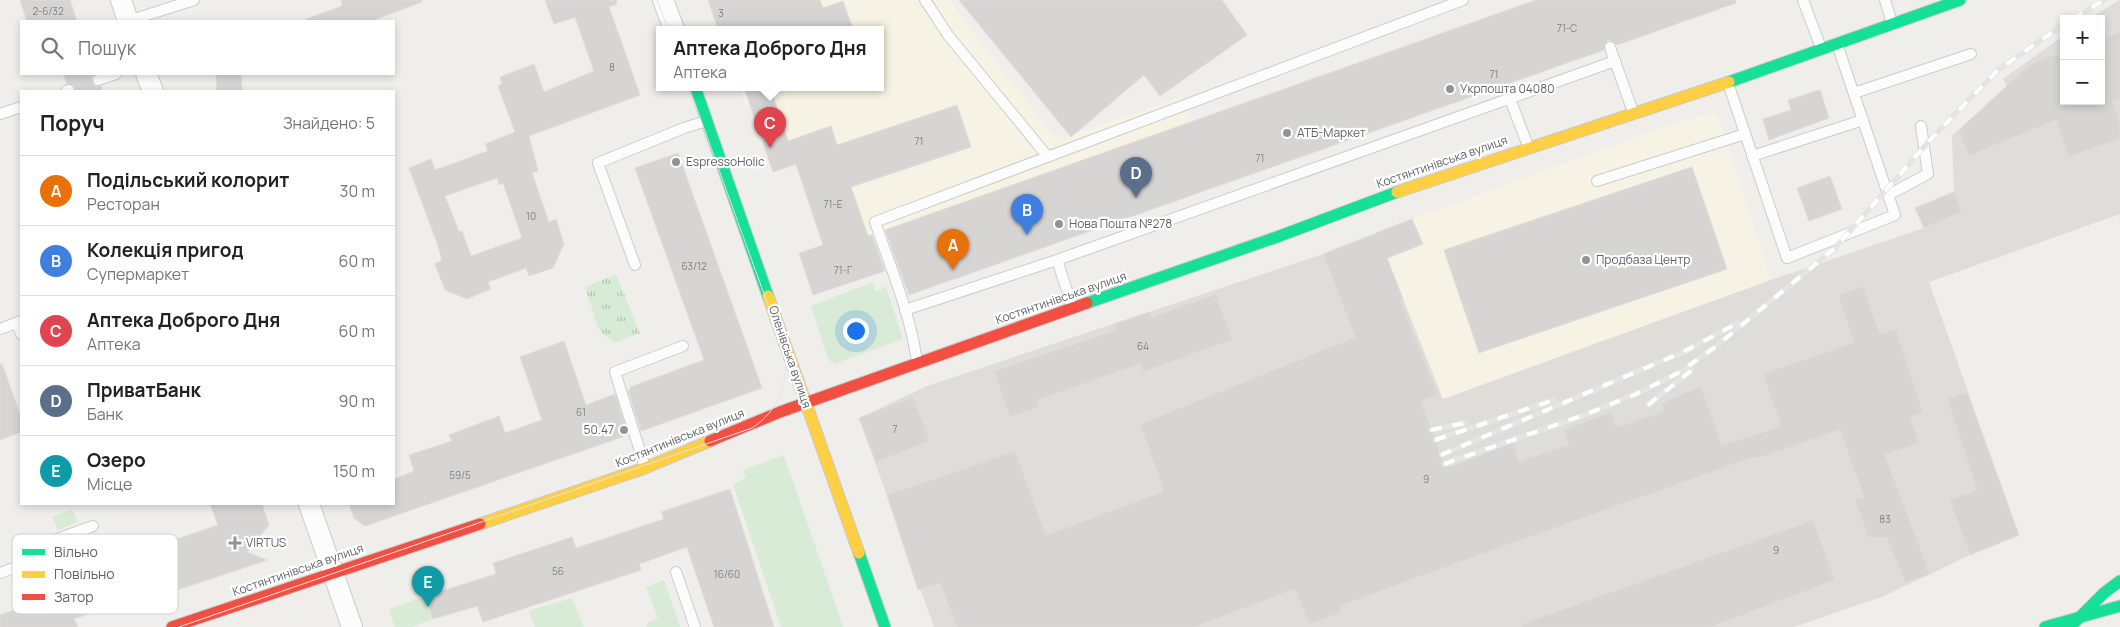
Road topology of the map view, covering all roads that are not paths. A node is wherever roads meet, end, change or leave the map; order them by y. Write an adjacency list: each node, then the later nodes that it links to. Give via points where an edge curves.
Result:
1 (121, 0): 9 (street)
2 (194, 0): 10 (lane)
3 (663, 0): 12 (street)
4 (925, 0): 35 (lane, via 948,35)
5 (1463, 0): 35 (lane)
6 (1803, 0): 15 (lane)
7 (1885, 0): 11 (lane)
8 (1960, 0): 11 (main road, Костянтинівська вулиця)
9 (128, 20)
10 (131, 20)
11 (1892, 24): 13 (main road, Костянтинівська вулиця)
12 (673, 26)
13 (1837, 44): 15 (main road, Костянтинівська вулиця); 24 (lane)
14 (1610, 48): 17 (lane)
15 (1822, 50): 21 (main road, Костянтинівська вулиця)
16 (1971, 54): 24 (lane)
17 (1615, 61): 25 (lane); 27 (lane)
18 (113, 75): 20 (lane)
19 (146, 75): 22 (street)
20 (98, 80)
21 (1728, 82): 27 (main road, Костянтинівська вулиця); 32 (lane)
22 (153, 90)
23 (699, 91): 30 (main road, Оленівська вулиця)
24 (1854, 93): 29 (lane)
25 (1510, 99): 33 (lane); 38 (lane)
26 (20, 107): 28 (lane)
27 (1633, 112): 33 (main road, Костянтинівська вулиця)
28 (0, 114)
29 (1863, 120): 34 (lane); 37 (lane)
30 (707, 121): 39 (lane, via 598,163); 46 (main road, Оленівська вулиця)
31 (1921, 126): 37 (lane, via 1928,174)
32 (1745, 134): 34 (lane); 36 (lane)
33 (1528, 146): 40 (main road, Костянтинівська вулиця)
34 (1752, 156): 37 (lane, via 1787,258 1894,215)
35 (1048, 157): 41 (lane, via 875,222)
36 (1597, 181)
37 (1888, 195)
38 (1057, 260): 40 (lane); 41 (lane)
39 (635, 265)
40 (1073, 309): 45 (main road, Костянтинівська вулиця)
41 (905, 310): 45 (lane)
42 (19, 322): 43 (lane)
43 (0, 329)
44 (683, 346): 47 (lane, via 615,372)
45 (918, 362): 46 (main road, Костянтинівська вулиця)
46 (805, 402): 47 (main road, Костянтинівська вулиця); 61 (main road, Оленівська вулиця)
47 (645, 468): 54 (main road, Костянтинівська вулиця)
48 (309, 505): 54 (street)
49 (93, 526): 50 (lane)
50 (71, 534)
51 (12, 568): 53 (lane)
52 (676, 572): 60 (lane)
53 (0, 573)
54 (334, 573): 58 (main road, Костянтинівська вулиця); 59 (street)
55 (2120, 581): 57 (main road)
56 (2120, 606): 57 (main road)
57 (2074, 623): 62 (main road)
58 (172, 627)
59 (352, 627)
60 (694, 627)
61 (885, 627)
62 (2045, 627)

